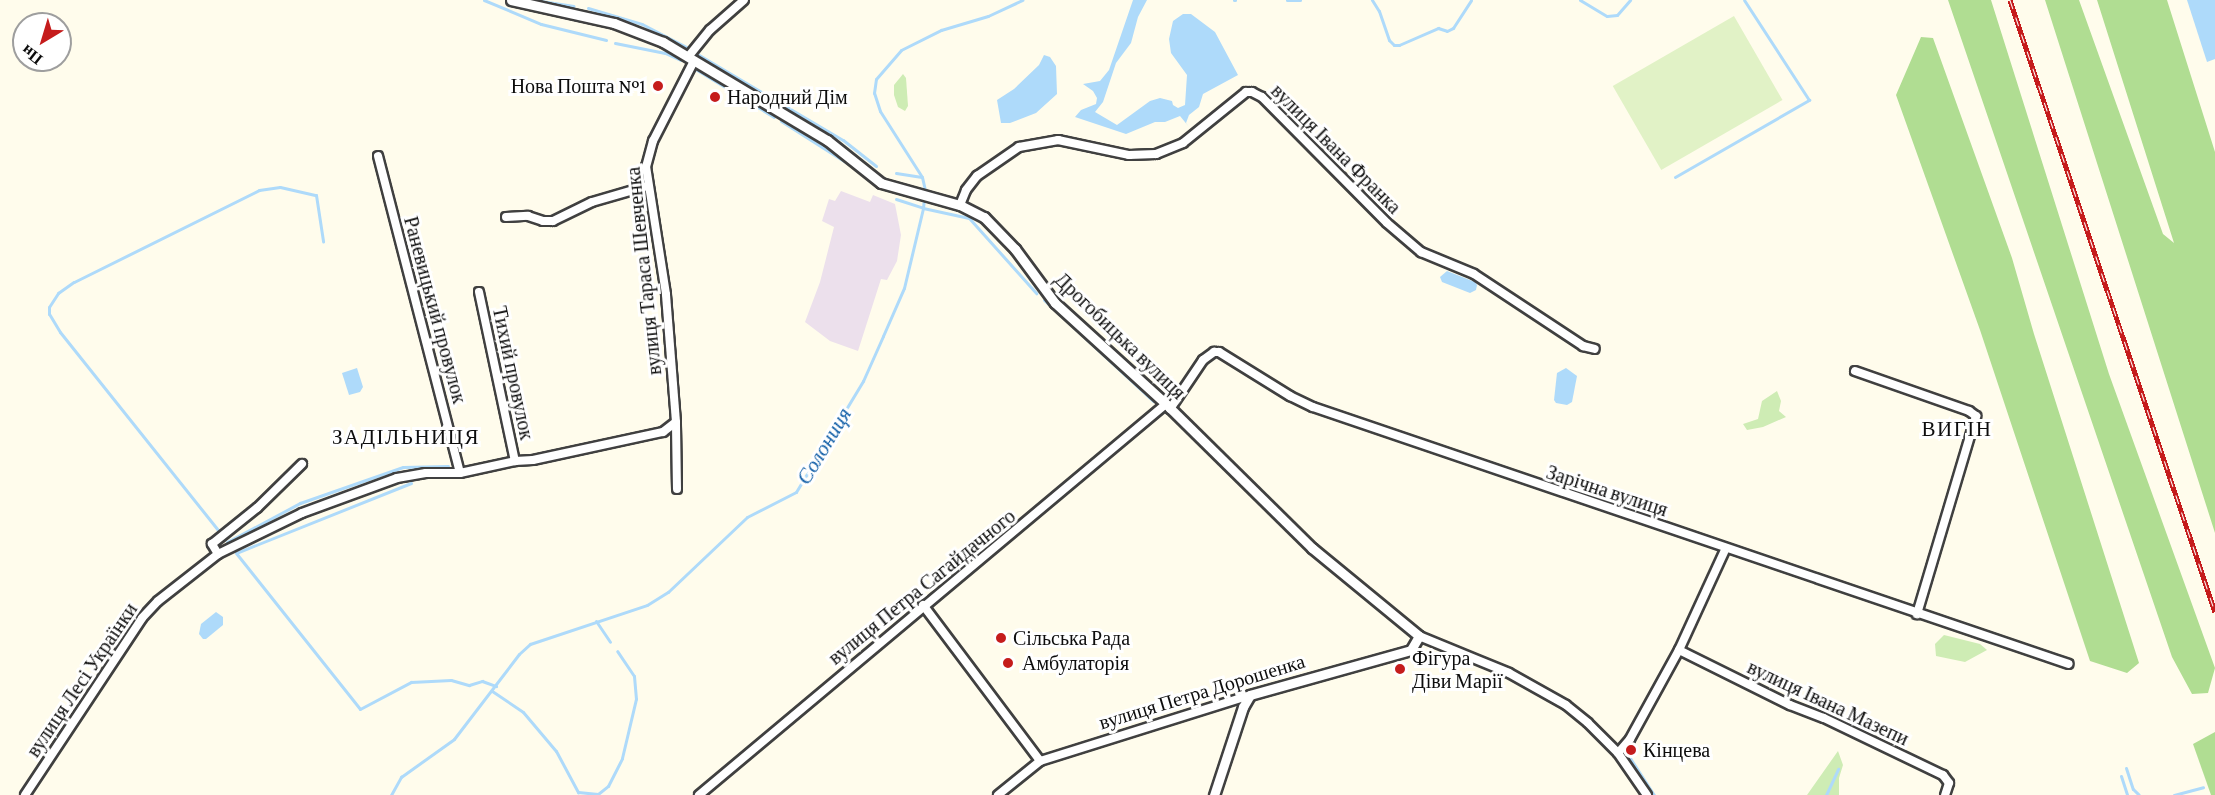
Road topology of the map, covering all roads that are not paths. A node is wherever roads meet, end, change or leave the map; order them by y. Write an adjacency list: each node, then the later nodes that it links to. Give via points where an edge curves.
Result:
1 (511, 0): 3 (street, Дрогобицька вулиця, via 614,23 649,35)
2 (744, 0): 3 (street, вулиця Тараса Шевченка, via 710,30)
3 (691, 59): 5 (street, вулиця Тараса Шевченка, via 649,151 645,167); 6 (street, Дрогобицька вулиця, via 827,140 876,180)
4 (378, 156): 15 (street, Раневицький провулок)
5 (647, 186): 7 (street, via 592,202 548,222 528,216); 12 (street, вулиця Тараса Шевченка, via 666,294)
6 (960, 205): 9 (street, вулиця Івана Франка, via 977,176 1019,147 1058,140 1129,155 1156,154 1183,144 1246,92 1252,92 1262,97 1421,252 1474,274 1583,346); 11 (street, Дрогобицька вулиця, via 993,225 1050,298)
7 (506, 217)
8 (479, 292): 13 (street, Тихий провулок)
9 (1595, 349)
10 (1855, 371): 20 (street, via 1976,416)
11 (1168, 406): 17 (street, Зарічна вулиця, via 1203,360 1219,352 1313,407); 19 (street, вулиця Петра Сагайдачного); 21 (street, Дрогобицька вулиця, via 1312,548)
12 (676, 422): 13 (street, вулиця Лесі Українки, via 663,432); 16 (street, вулиця Тараса Шевченка)
13 (515, 461): 15 (street, вулиця Лесі Українки)
14 (302, 464): 18 (street, via 212,544)
15 (460, 472): 18 (street, вулиця Лесі Українки, via 397,478 302,513)
16 (677, 489)
17 (1726, 548): 20 (street, Зарічна вулиця); 22 (street)
18 (218, 554): 27 (street, вулиця Лесі Українки, via 142,618)
19 (923, 605): 26 (street); 28 (street, вулиця Петра Сагайдачного)
20 (1917, 614): 23 (street, Зарічна вулиця)
21 (1419, 636): 24 (street, вулиця Петра Дорошенка, via 1411,650); 25 (street, Дрогобицька вулиця, via 1535,686 1588,723)
22 (1679, 650): 25 (street, via 1630,739); 32 (street, вулиця Івана Мазепи, via 1943,775 1949,783)
23 (2069, 664)
24 (1250, 694): 26 (street, вулиця Петра Дорошенка); 30 (street)
25 (1618, 753): 31 (street, Дрогобицька вулиця)
26 (1040, 761): 29 (street, вулиця Петра Дорошенка)
27 (25, 795)
28 (699, 795)
29 (998, 795)
30 (1214, 795)
31 (1647, 795)
32 (1945, 795)

